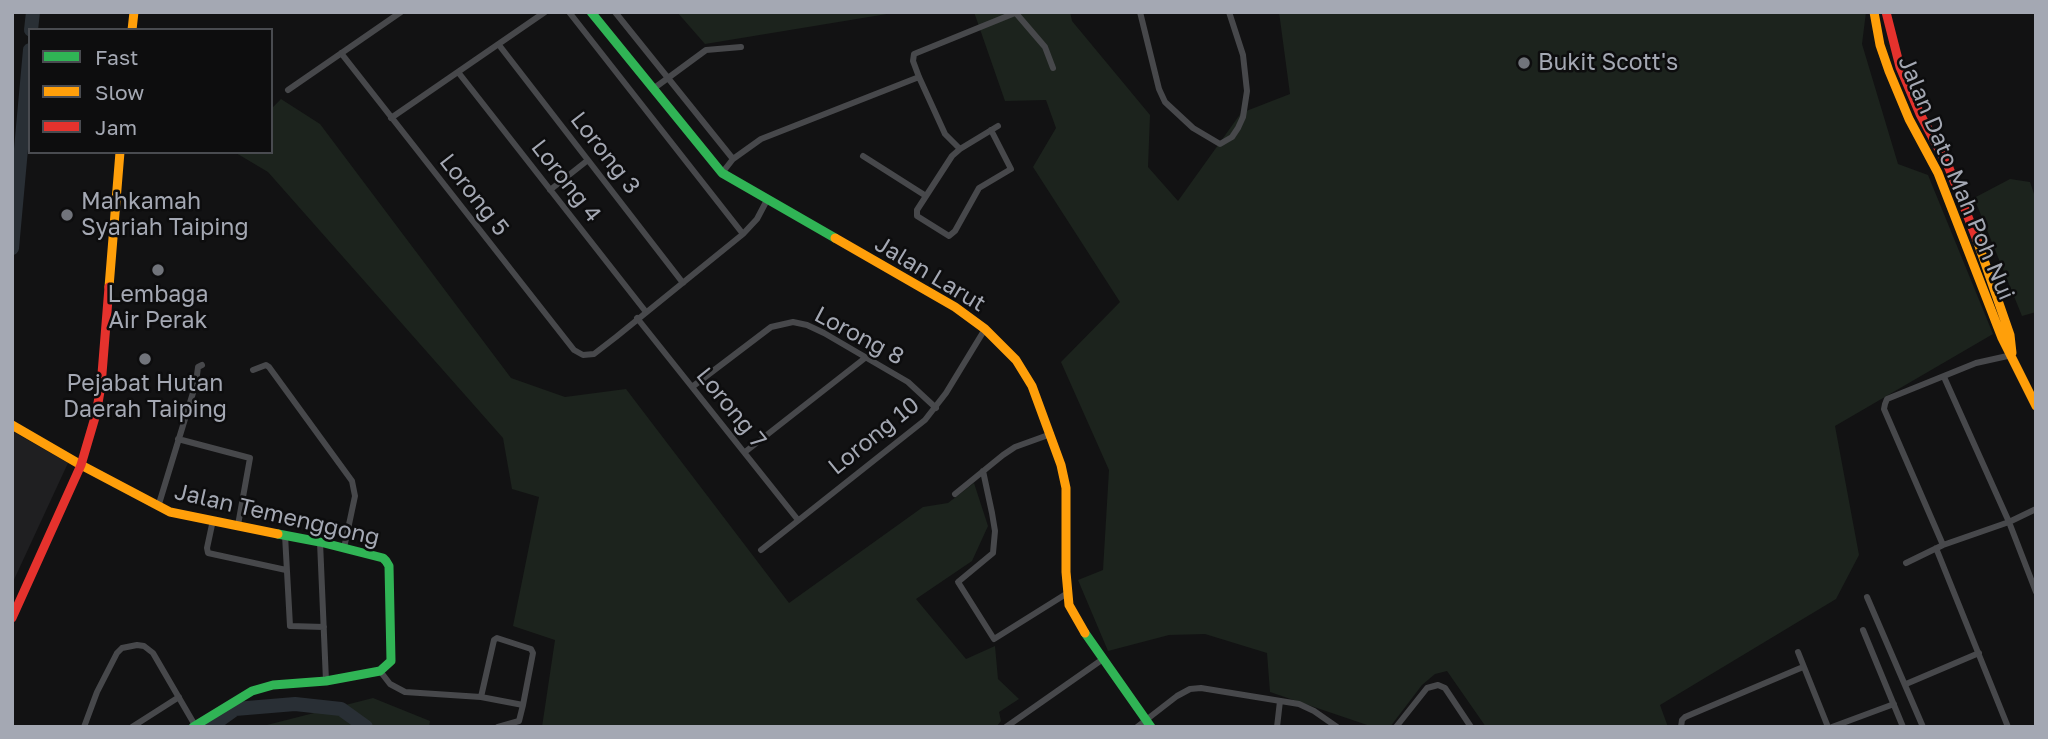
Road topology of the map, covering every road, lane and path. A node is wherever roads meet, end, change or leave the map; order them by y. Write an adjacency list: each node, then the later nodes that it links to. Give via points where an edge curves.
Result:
1 (401, 12): 13 (street)
2 (545, 12): 11 (street)
3 (569, 12): 30 (street)
4 (591, 12): 18 (street, Jalan Larut)
5 (615, 12): 17 (street)
6 (1140, 12): 7 (street, via 1165,102 1193,128 1220,144 1232,137 1243,117 1247,91 1243,55)
7 (1229, 12)
8 (1874, 12): 35 (street, Jalan Dato Mah Poh Nui, via 1889,71 1938,173)
9 (1886, 12): 35 (street, Jalan Dato Mah Poh Nui, via 1900,66 1969,217 2010,335)
10 (1015, 13): 14 (street, via 1045,47); 16 (street, via 914,54)
11 (499, 45): 15 (street); 25 (street, Lorong 3)
12 (741, 47): 17 (street, via 706,50)
13 (341, 53): 19 (street); 20 (street, Lorong 5)
14 (1053, 68)
15 (458, 72): 20 (street); 27 (street, Lorong 4)
16 (919, 77): 21 (street, via 945,134); 24 (street, via 761,139)
17 (668, 78): 18 (street); 24 (street)
18 (653, 89): 26 (street, Jalan Larut)
19 (288, 90)
20 (391, 118): 33 (street, Lorong 5, via 574,350 594,354)
21 (960, 149): 28 (street); 28 (street, via 995,128 1012,167 979,188 951,236 917,216)
22 (120, 154): 47 (street, via 101,386)
23 (863, 156): 28 (street)
24 (733, 159): 26 (street)
25 (587, 160): 27 (street); 31 (street, Lorong 3)
26 (722, 173): 29 (street, Jalan Larut)
27 (550, 190): 32 (street, Lorong 4)
28 (926, 196)
29 (767, 200): 30 (street); 34 (street, Jalan Larut)
30 (743, 234): 31 (street)
31 (683, 283): 32 (street)
32 (646, 312): 33 (street)
33 (637, 318): 40 (street, Lorong 7)
34 (985, 328): 42 (street, Lorong 10); 44 (street, Jalan Larut, via 1027,374)
35 (2012, 355): 39 (street); 41 (street, Jalan Dato Mah Poh Nui)
36 (865, 358): 40 (street, Lorong 8, via 807,324 793,322 771,327); 42 (street, Lorong 8, via 908,382); 46 (street)
37 (202, 365): 45 (street)
38 (253, 370): 59 (street, via 269,367 352,481 355,496)
39 (1944, 377): 54 (street); 58 (street, via 1887,399 1884,409)
40 (692, 387): 46 (street, Lorong 7)
41 (2036, 406)
42 (936, 408): 53 (street, Lorong 10)
43 (12, 425): 47 (street, Jalan Temenggong)
44 (1051, 435): 48 (street, via 1015,447); 64 (street, Jalan Larut, via 1066,488)
45 (178, 439): 50 (street); 55 (street, via 250,458)
46 (745, 452): 53 (street, Lorong 7)
47 (82, 465): 50 (street, Jalan Temenggong); 66 (street)
48 (982, 471): 49 (street); 64 (street, via 995,531 993,553 957,582 993,639)
49 (955, 494)
50 (158, 507): 52 (street, Jalan Temenggong)
51 (2036, 509): 54 (street)
52 (213, 520): 55 (street, Jalan Temenggong); 62 (street, via 208,553)
53 (798, 520): 60 (street, Lorong 10)
54 (2009, 522): 58 (street); 63 (street)
55 (238, 525): 56 (street, Jalan Temenggong)
56 (285, 535): 57 (street, Jalan Temenggong); 62 (street)
57 (320, 542): 59 (street, Jalan Temenggong); 67 (street)
58 (1939, 547): 61 (street); 70 (street)
59 (344, 548): 73 (street, Jalan Temenggong, via 383,558 389,566 391,660)
60 (761, 550)
61 (1906, 563)
62 (286, 570): 67 (street, via 290,626)
63 (2036, 592)
64 (1066, 594): 71 (street, Jalan Larut, via 1076,620)
65 (1867, 597): 75 (street)
66 (12, 618)
67 (324, 627): 74 (street)
68 (1863, 630): 79 (street)
69 (1798, 652): 72 (street)
70 (1979, 653): 75 (street); 96 (street)
71 (1103, 659): 81 (street, Jalan Larut); 86 (street)
72 (1803, 667): 92 (street, via 1685,718); 93 (street)
73 (383, 669): 74 (street); 77 (street, via 390,684 405,692)
74 (326, 681): 82 (street, via 252,691)
75 (1906, 684): 95 (street)
76 (179, 697): 82 (street); 83 (street, via 153,653 144,646 129,645 111,664); 84 (street)
77 (481, 697): 80 (street); 80 (street, via 496,638 533,653)
78 (1280, 701): 81 (street, via 1190,689); 88 (street); 89 (street, via 1307,707)
79 (1894, 704): 93 (street); 94 (street)
80 (523, 705): 85 (street, via 519,721)
81 (1148, 723): 87 (street)
82 (195, 726)
83 (84, 727)
84 (132, 727)
85 (498, 727)
86 (1006, 727)
87 (1136, 727)
88 (1277, 727)
89 (1337, 727)
90 (1396, 727): 91 (street, via 1427,688 1438,685 1445,688)
91 (1471, 727)
92 (1681, 727)
93 (1830, 727)
94 (1903, 727)
95 (1923, 727)
96 (2008, 727)

